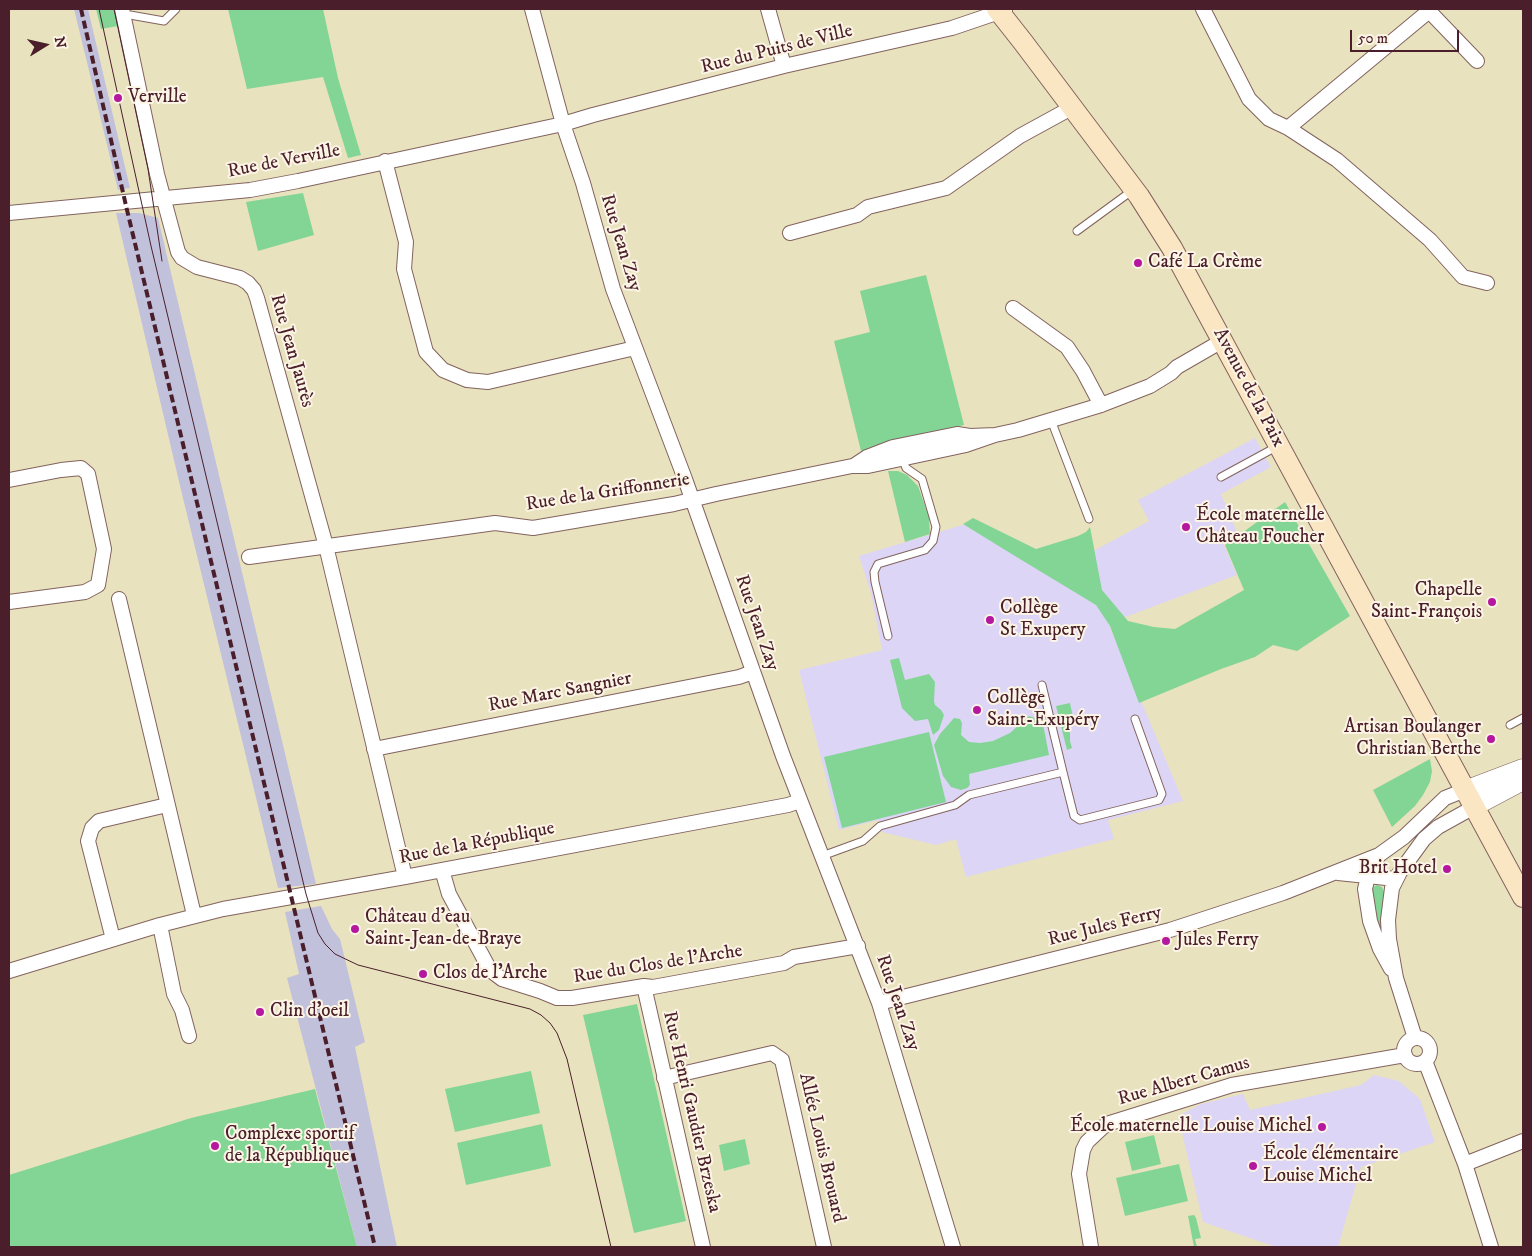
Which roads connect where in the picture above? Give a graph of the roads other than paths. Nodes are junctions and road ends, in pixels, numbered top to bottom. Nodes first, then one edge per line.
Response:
1 (176, 9) edge
2 (532, 9) edge
3 (768, 9) edge
4 (1204, 9) edge
5 (1001, 10) edge
6 (122, 12) edge
7 (1477, 61) dead end
8 (784, 66) junction
9 (1072, 107) junction
10 (563, 124) junction
11 (1288, 128) junction
12 (386, 161) junction
13 (1134, 190) junction
14 (164, 199) junction
15 (9, 214) edge
16 (1077, 231) dead end
17 (790, 233) dead end
18 (1487, 283) dead end
19 (1013, 308) dead end
20 (1222, 341) junction
21 (635, 348) junction
22 (1101, 405) junction
23 (1051, 420) junction
24 (996, 435) junction
25 (1278, 446) junction
26 (902, 458) junction
27 (852, 466) junction
28 (1220, 477) dead end
29 (9, 480) edge
30 (692, 499) junction
31 (1089, 519) dead end
32 (326, 546) junction
33 (249, 557) dead end
34 (119, 599) dead end
35 (9, 602) edge
36 (888, 636) dead end
37 (753, 672) junction
38 (1042, 685) dead end
39 (1523, 718) edge
40 (1135, 719) dead end
41 (1510, 725) dead end
42 (374, 749) junction
43 (1523, 768) edge
44 (1063, 772) junction
45 (1523, 781) edge
46 (1469, 799) junction
47 (800, 801) junction
48 (167, 805) junction
49 (1379, 855) junction
50 (822, 856) junction
51 (442, 870) junction
52 (1335, 872) junction
53 (1368, 876) junction
54 (405, 877) junction
55 (1396, 880) junction
56 (1523, 897) edge
57 (194, 915) junction
58 (160, 925) junction
59 (113, 939) junction
60 (858, 946) junction
61 (9, 971) edge
62 (1396, 978) junction
63 (644, 986) junction
64 (879, 1002) junction
65 (189, 1036) dead end
66 (1415, 1038) junction
67 (1405, 1055) junction
68 (1425, 1061) junction
69 (664, 1078) junction
70 (1523, 1141) edge
71 (1464, 1164) junction
72 (703, 1247) edge
73 (824, 1247) edge
74 (953, 1247) edge
75 (1091, 1247) edge
76 (1491, 1247) edge

1 - 6 lane
2 - 10 street, Rue Jean Zay
3 - 8 street
4 - 11 street
5 - 8 street, Rue du Puits de Ville
5 - 9 main road, Avenue de la Paix
6 - 14 street, Rue Jean Jaurès
7 - 11 street
8 - 10 street, Rue du Puits de Ville
9 - 13 main road, Avenue de la Paix
9 - 17 street
10 - 12 street, Rue de Verville
10 - 21 street, Rue Jean Zay
11 - 18 street
12 - 14 street, Rue de Verville
12 - 21 street
13 - 16 lane
13 - 20 main road, Avenue de la Paix
14 - 15 street, Rue de Verville
14 - 32 street, Rue Jean Jaurès
19 - 22 street
20 - 22 street, Rue de la Griffonnerie
20 - 25 main road, Avenue de la Paix
21 - 30 street, Rue Jean Zay
22 - 23 street, Rue de la Griffonnerie
23 - 24 street, Rue de la Griffonnerie
23 - 31 lane
24 - 26 street, Rue de la Griffonnerie
24 - 27 street, Rue de la Griffonnerie
25 - 28 lane
25 - 46 main road, Avenue de la Paix
26 - 27 street, Rue de la Griffonnerie
26 - 36 lane
27 - 30 street, Rue de la Griffonnerie
29 - 35 street
30 - 32 street, Rue de la Griffonnerie
30 - 37 street, Rue Jean Zay
32 - 33 street, Rue de la Griffonnerie
32 - 42 street, Rue Jean Jaurès
34 - 48 street
37 - 42 street, Rue Marc Sangnier
37 - 47 street, Rue Jean Zay
38 - 44 lane
39 - 41 lane
40 - 44 lane
42 - 54 street, Rue Jean Jaurès
43 - 46 street
44 - 50 lane
45 - 46 street
46 - 49 street
46 - 55 street
46 - 56 main road, Avenue de la Paix
47 - 50 street, Rue Jean Zay
47 - 51 street, Rue de la République
48 - 57 street
48 - 59 street
49 - 52 street, Rue Jules Ferry
49 - 53 street
50 - 60 street, Rue Jean Zay
51 - 54 street, Rue de la République
51 - 63 street, Rue du Clos de l'Arche
52 - 53 street, Rue Jules Ferry
52 - 64 street, Rue Jules Ferry
53 - 55 street, Rue Jules Ferry
53 - 62 street
54 - 57 street, Rue de la République
55 - 62 street
57 - 58 street, Rue de la République
58 - 59 street, Rue de la République
58 - 65 street
59 - 61 street, Rue de la République
60 - 63 street, Rue du Clos de l'Arche
60 - 64 street, Rue Jean Zay
62 - 66 street
63 - 69 street, Rue Henri Gaudier Brzeska
64 - 74 street, Rue Jean Zay
66 - 67 street
66 - 68 street
67 - 68 street
67 - 75 street, Rue Albert Camus
68 - 71 street
69 - 72 street, Rue Henri Gaudier Brzeska
69 - 73 street, Allée Louis Brouard
70 - 71 street
71 - 76 street

